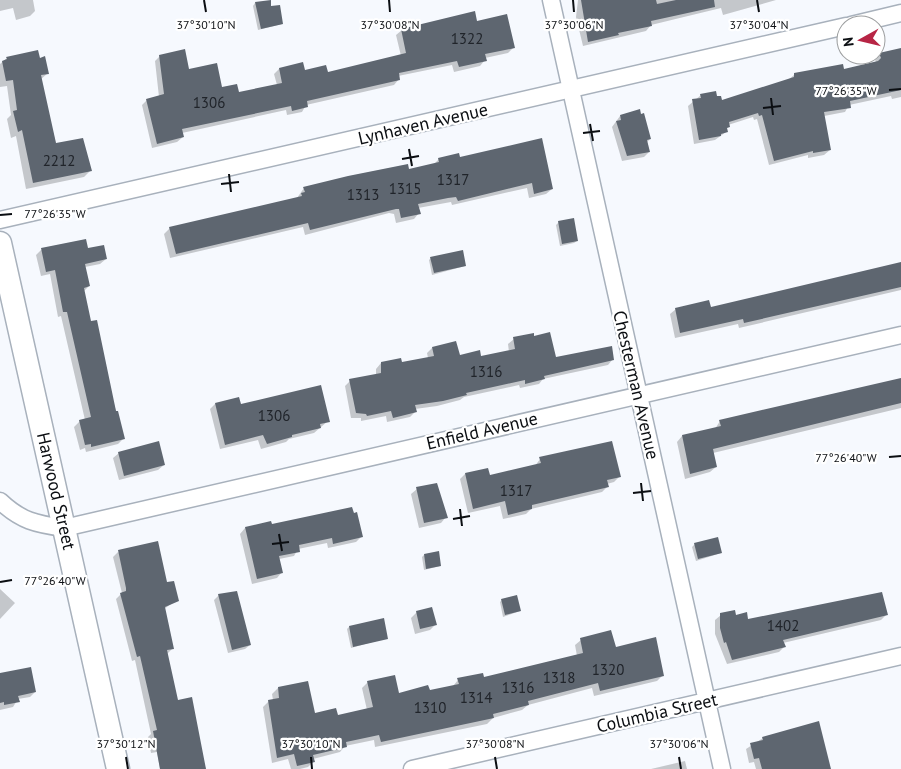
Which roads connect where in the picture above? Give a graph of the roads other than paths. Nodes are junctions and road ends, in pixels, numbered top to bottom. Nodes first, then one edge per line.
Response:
1 (551, 0) edge
2 (901, 13) edge
3 (886, 17) edge
4 (836, 28) edge
5 (571, 90) junction
6 (0, 220) edge
7 (0, 242) edge
8 (901, 335) edge
9 (638, 395) junction
10 (0, 501) edge
11 (64, 528) junction
12 (901, 656) edge
13 (707, 702) junction
14 (118, 769) edge
15 (412, 769) edge
16 (722, 769) edge

1 - 5 street, Chesterman Avenue
2 - 3 street
4 - 5 street, Lynhaven Avenue
5 - 6 street, Lynhaven Avenue
5 - 9 street, Chesterman Avenue
7 - 11 street, Harwood Street
8 - 9 street, Enfield Avenue
9 - 11 street, Enfield Avenue
9 - 13 street, Chesterman Avenue
10 - 11 street
11 - 14 street, Harwood Street
12 - 13 street, Columbia Street
13 - 15 street, Columbia Street
13 - 16 street, Chesterman Avenue

